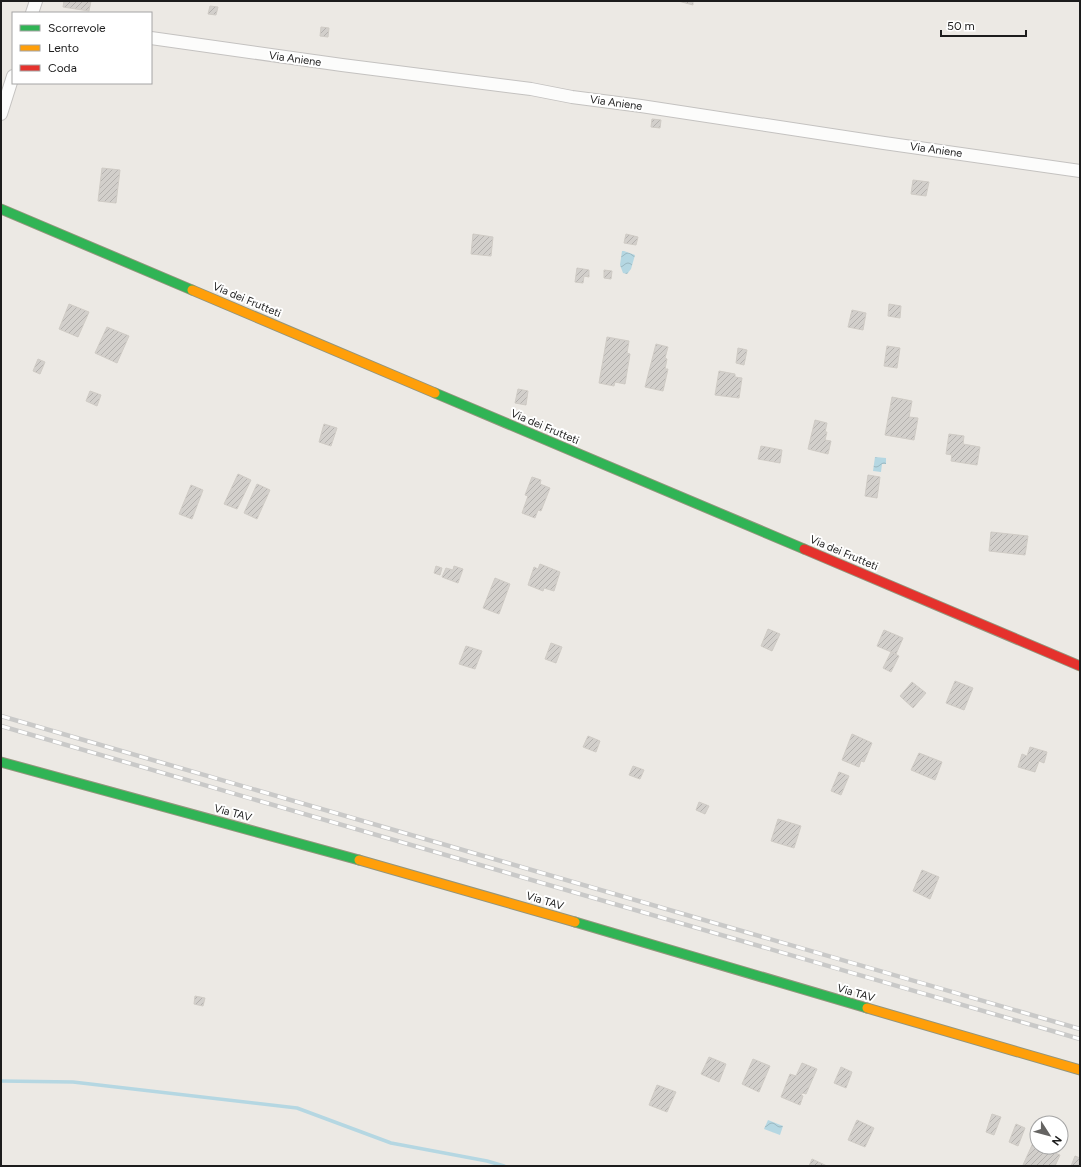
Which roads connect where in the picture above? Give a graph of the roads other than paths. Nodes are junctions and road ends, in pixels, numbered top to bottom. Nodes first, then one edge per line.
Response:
1 (36, 1) edge
2 (32, 12) edge
3 (152, 38) edge
4 (12, 79) edge
5 (1, 114) edge
6 (1080, 171) edge
7 (1, 209) edge
8 (1080, 666) edge
9 (1, 762) edge
10 (1080, 1070) edge

1 - 2 street
3 - 6 street, Via Aniene
4 - 5 street
7 - 8 street, Via dei Frutteti
9 - 10 street, Via TAV

